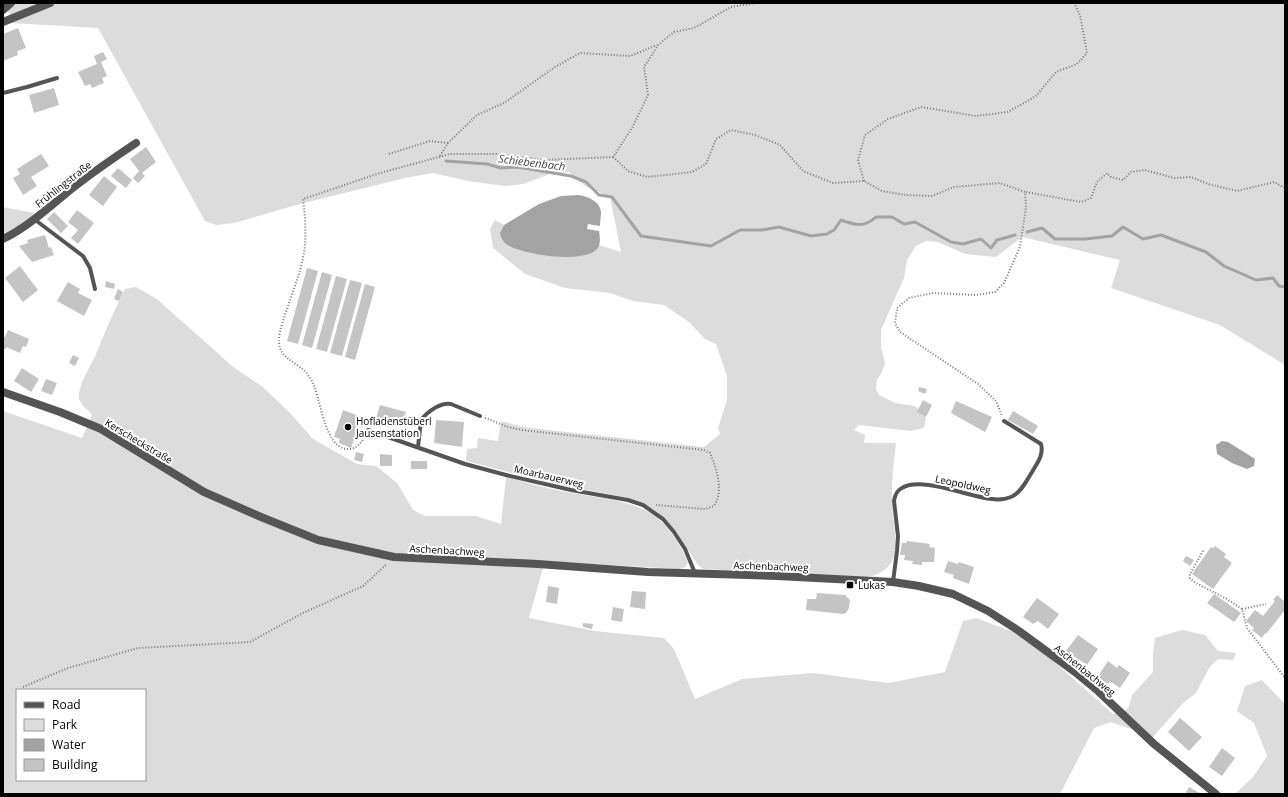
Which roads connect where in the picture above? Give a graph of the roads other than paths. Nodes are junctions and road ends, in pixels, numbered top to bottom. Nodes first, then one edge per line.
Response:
1 (11, 3) edge
2 (50, 3) edge
3 (3, 10) edge
4 (3, 22) edge
5 (57, 78) dead end
6 (3, 93) edge
7 (136, 144) dead end
8 (34, 219) junction
9 (3, 239) edge
10 (95, 289) dead end
11 (3, 392) edge
12 (480, 416) road end
13 (1004, 421) road end
14 (368, 430) road end
15 (418, 447) junction
16 (261, 517) joint
17 (695, 574) junction
18 (893, 582) junction
19 (1216, 794) edge

1 - 3 street
2 - 4 street
5 - 6 lane
7 - 8 street, Frühlingstraße
8 - 9 street, Frühlingstraße
8 - 10 lane
11 - 16 street, Kerscheckstraße
12 - 15 lane
13 - 18 lane, Leopoldweg
14 - 15 lane, Moarbauerweg
15 - 17 lane, Moarbauerweg
16 - 17 street, Aschenbachweg
17 - 18 street, Aschenbachweg
18 - 19 street, Aschenbachweg

